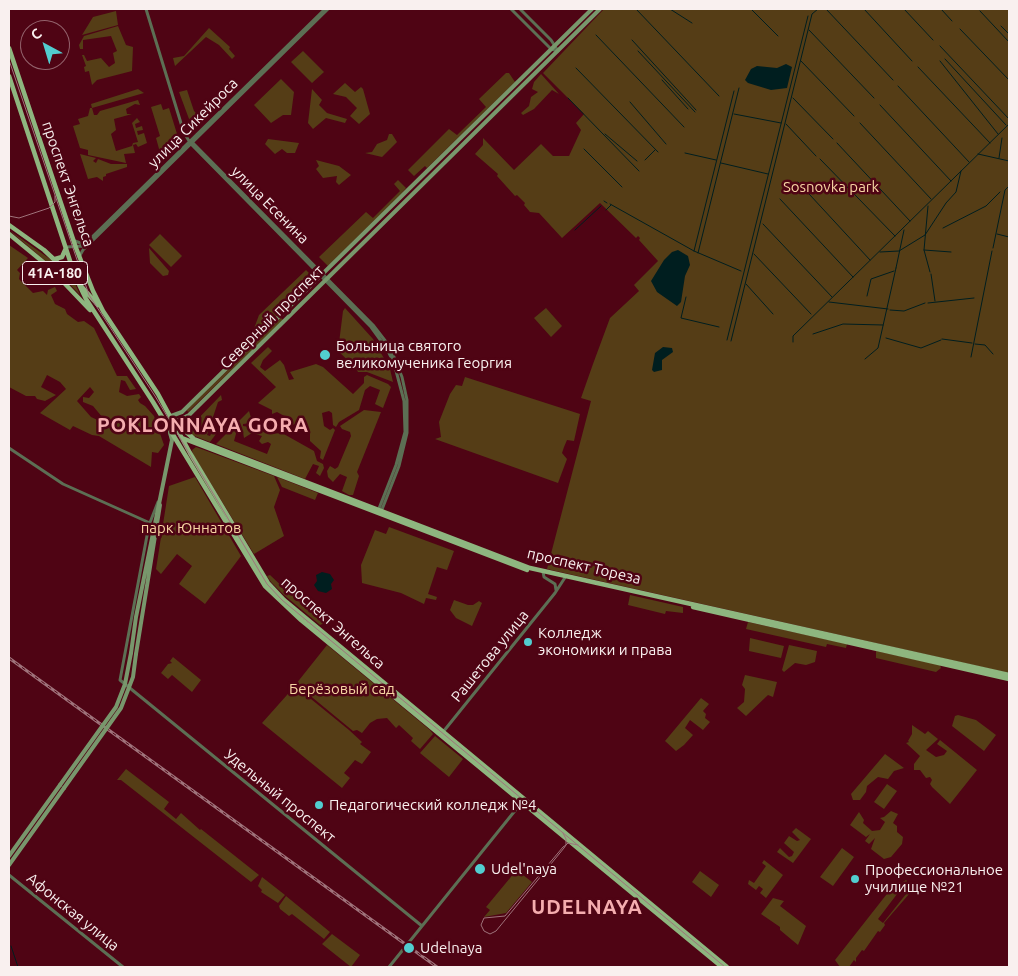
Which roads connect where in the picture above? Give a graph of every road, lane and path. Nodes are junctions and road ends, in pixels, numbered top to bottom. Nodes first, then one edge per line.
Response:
1 (146, 9) edge
2 (326, 9) edge
3 (512, 9) edge
4 (520, 9) edge
5 (592, 9) edge
6 (600, 9) edge
7 (555, 45) junction
8 (9, 48) edge
9 (551, 49) junction
10 (558, 51) junction
11 (9, 76) edge
12 (191, 142) junction
13 (47, 191) junction
14 (58, 194) junction
15 (385, 212) junction
16 (389, 217) junction
17 (9, 225) edge
18 (9, 234) edge
19 (73, 240) junction
20 (87, 245) junction
21 (66, 247) junction
22 (76, 248) junction
23 (79, 258) junction
24 (54, 259) junction
25 (322, 275) junction
26 (326, 279) junction
27 (78, 283) junction
28 (288, 308) junction
29 (103, 311) junction
30 (291, 313) junction
31 (281, 315) junction
32 (96, 317) junction
33 (285, 319) junction
34 (189, 414) junction
35 (170, 416) junction
36 (164, 422) junction
37 (174, 422) junction
38 (170, 431) junction
39 (186, 433) junction
40 (182, 438) junction
41 (195, 443) junction
42 (180, 446) junction
43 (9, 448) edge
44 (190, 453) junction
45 (160, 497) junction
46 (379, 512) junction
47 (150, 522) junction
48 (243, 548) junction
49 (543, 573) junction
50 (566, 578) junction
51 (555, 593) junction
52 (1009, 677) edge
53 (442, 734) junction
54 (62, 787) junction
55 (523, 801) junction
56 (9, 856) edge
57 (9, 865) edge
58 (9, 875) edge
59 (422, 926) junction
60 (123, 967) edge
61 (390, 967) edge
62 (722, 967) edge
63 (726, 967) edge

1 - 12 street, улица Есенина
2 - 12 street, улица Сикейроса
3 - 9 street
4 - 7 street
5 - 7 main road, Северный проспект
6 - 10 main road, Северный проспект
7 - 9 main road, Северный проспект
7 - 10 street
8 - 14 main road, проспект Энгельса
9 - 10 street
9 - 15 main road, Северный проспект
10 - 16 main road, Северный проспект
11 - 13 main road, проспект Энгельса
12 - 19 street, улица Сикейроса
12 - 20 street, улица Сикейроса
12 - 25 street, улица Есенина
13 - 14 main road
13 - 21 main road, проспект Энгельса
14 - 19 main road, проспект Энгельса
15 - 16 main road
15 - 25 main road, Северный проспект
16 - 26 main road, Северный проспект
17 - 24 main road, 41А-180
18 - 32 main road, 41А-180
19 - 22 main road, проспект Энгельса
20 - 22 street, улица Сикейроса
20 - 23 street, улица Сикейроса
21 - 22 street, улица Сикейроса
21 - 24 main road
21 - 27 main road, проспект Энгельса
22 - 23 main road, проспект Энгельса
23 - 29 main road, проспект Энгельса
24 - 27 main road, 41А-180
25 - 26 street, улица Есенина
25 - 28 main road, Северный проспект
26 - 30 main road, Северный проспект
26 - 46 street, улица Есенина
27 - 29 main road, 41А-180
27 - 32 main road, проспект Энгельса
28 - 30 main road
28 - 31 main road, Северный проспект
29 - 35 main road, проспект Энгельса
30 - 33 main road, Северный проспект
31 - 33 main road
31 - 35 main road, Северный проспект
32 - 36 main road, проспект Энгельса
33 - 34 main road, Северный проспект
34 - 37 main road, Северный проспект
34 - 39 main road
35 - 37 main road, проспект Энгельса
36 - 37 main road, Северный проспект
36 - 38 main road, проспект Энгельса
37 - 39 main road, проспект Тореза
37 - 40 main road, проспект Энгельса
38 - 40 main road, проспект Тореза
38 - 42 main road, проспект Энгельса
38 - 45 main road
39 - 46 main road, проспект Тореза
40 - 41 main road, проспект Тореза
40 - 44 main road, проспект Энгельса
41 - 44 main road
41 - 46 main road, проспект Тореза
42 - 48 main road, проспект Энгельса
42 - 54 main road, bridge
43 - 47 street
44 - 48 main road, проспект Энгельса
45 - 47 street
45 - 54 main road, bridge
46 - 49 main road, проспект Тореза
47 - 59 street, Удельный проспект
48 - 53 main road, проспект Энгельса
49 - 50 main road, проспект Тореза
49 - 51 street
50 - 51 street, Рашетова улица
50 - 52 main road, проспект Тореза
51 - 53 street, Рашетова улица
53 - 55 main road, проспект Энгельса
54 - 56 main road
54 - 57 main road
55 - 59 street
55 - 62 main road, проспект Энгельса
55 - 63 main road, проспект Энгельса
58 - 60 street, Афонская улица
59 - 61 street

